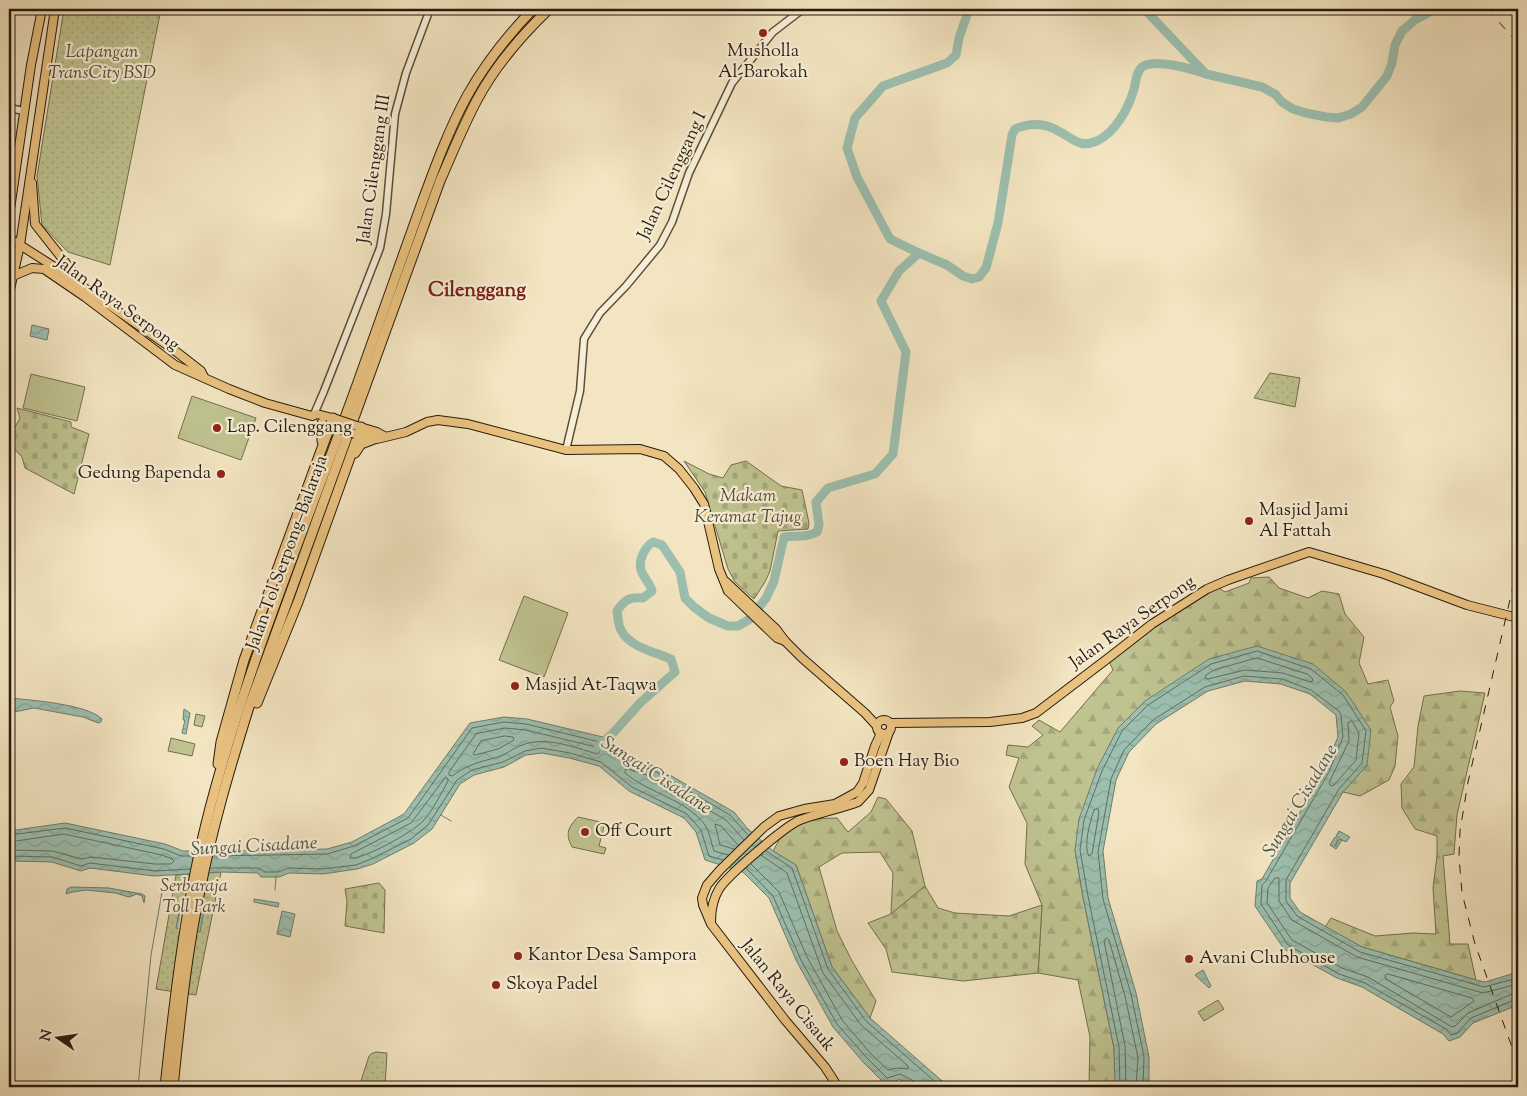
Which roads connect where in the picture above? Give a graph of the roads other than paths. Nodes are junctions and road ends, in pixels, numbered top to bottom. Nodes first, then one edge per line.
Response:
1 (42, 9) edge
2 (55, 9) edge
3 (430, 9) edge
4 (533, 9) edge
5 (549, 9) edge
6 (803, 9) edge
7 (9, 108) edge
8 (24, 112) junction
9 (32, 161) junction
10 (10, 203) edge
11 (9, 216) edge
12 (9, 238) edge
13 (9, 244) edge
14 (19, 248) junction
15 (13, 276) junction
16 (86, 288) junction
17 (9, 294) edge
18 (182, 357) junction
19 (175, 364) junction
20 (204, 377) junction
21 (312, 416) junction
22 (331, 423) junction
23 (358, 431) junction
24 (384, 436) junction
25 (374, 439) junction
26 (566, 450) junction
27 (341, 483) junction
28 (1518, 618) edge
29 (248, 706) junction
30 (879, 723) junction
31 (888, 729) junction
32 (219, 790) junction
33 (711, 924) junction
34 (176, 1018) junction
35 (165, 1087) edge
36 (173, 1087) edge
37 (838, 1087) edge

1 - 8 main road
2 - 9 main road
3 - 21 street, Jalan Cilenggang III
4 - 29 highway, Jalan Tol Serpong–Balaraja
5 - 29 highway, Jalan Tol Serpong–Balaraja
6 - 26 street, Jalan Cilenggang I
7 - 8 street
8 - 10 main road
9 - 14 main road
9 - 16 main road
10 - 11 main road
12 - 14 main road
13 - 14 main road, Jalan Raya Serpong
14 - 15 main road
14 - 16 main road, Jalan Raya Serpong
15 - 17 main road
15 - 19 main road, Jalan Raya Serpong
16 - 18 main road, Jalan Raya Serpong
18 - 19 main road
18 - 20 main road, Jalan Raya Serpong
19 - 20 main road, Jalan Raya Serpong
20 - 21 main road, Jalan Raya Serpong
21 - 22 main road, Jalan Raya Serpong
21 - 22 main road, Jalan Raya Serpong
22 - 23 main road, Jalan Raya Serpong, bridge
22 - 32 highway
23 - 24 main road, Jalan Raya Serpong
23 - 25 main road, Jalan Raya Serpong
23 - 27 highway
24 - 25 main road
24 - 26 main road
25 - 27 highway
26 - 30 main road
27 - 29 highway
28 - 31 main road, Jalan Raya Serpong
29 - 32 highway, Jalan Tol Serpong–Balaraja
30 - 31 main road
30 - 31 main road, Jalan Raya Serpong
31 - 33 main road
31 - 33 main road, Jalan Raya Cisauk
32 - 34 highway, Jalan Tol Serpong–Balaraja
33 - 37 main road, Jalan Raya Cisauk
34 - 35 highway, Jalan Tol Serpong–Balaraja
34 - 36 highway, Jalan Tol Serpong–Balaraja

